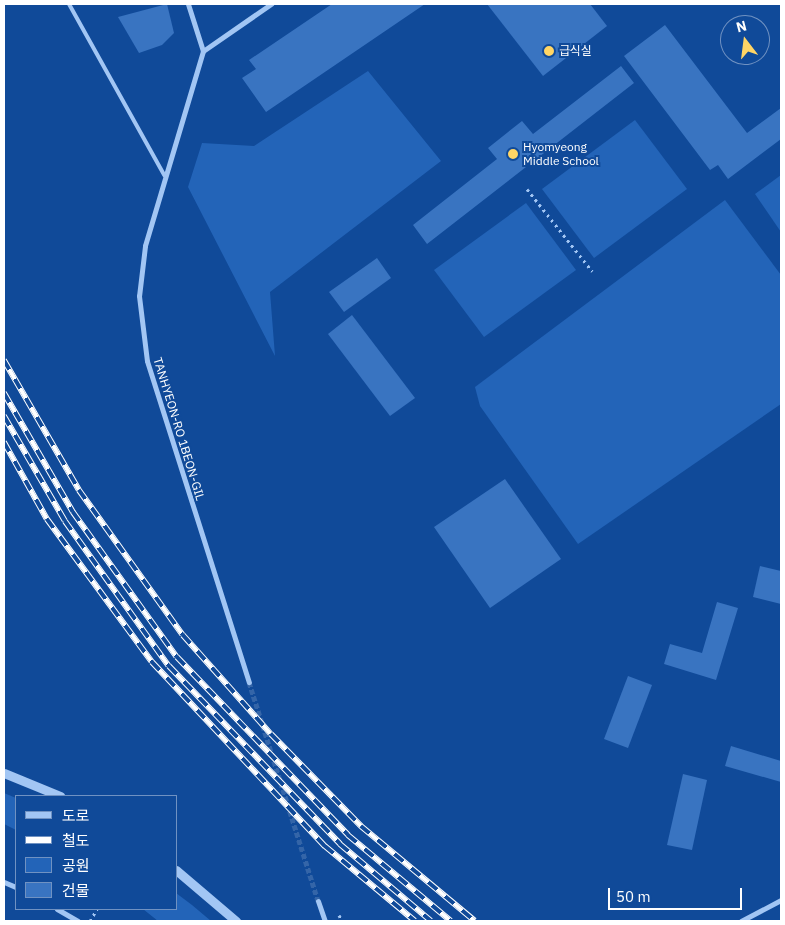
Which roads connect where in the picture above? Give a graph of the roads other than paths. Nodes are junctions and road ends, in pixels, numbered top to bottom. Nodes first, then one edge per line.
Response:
1 (70, 4) edge
2 (188, 4) edge
3 (270, 4) edge
4 (203, 51) junction
5 (164, 175) junction
6 (249, 682) tunnel mouth
7 (4, 773) edge
8 (58, 795) edge
9 (178, 872) edge
10 (781, 900) edge
11 (318, 901) tunnel mouth
12 (59, 910) edge
13 (78, 921) edge
14 (236, 921) edge
15 (324, 921) edge
16 (741, 921) edge

1 - 5 lane
2 - 4 street
3 - 4 street
4 - 5 street, TANHYEON-RO 1BEON-GIL
5 - 6 street, TANHYEON-RO 1BEON-GIL
7 - 8 street
9 - 14 street
10 - 16 street
11 - 15 street
12 - 13 street

